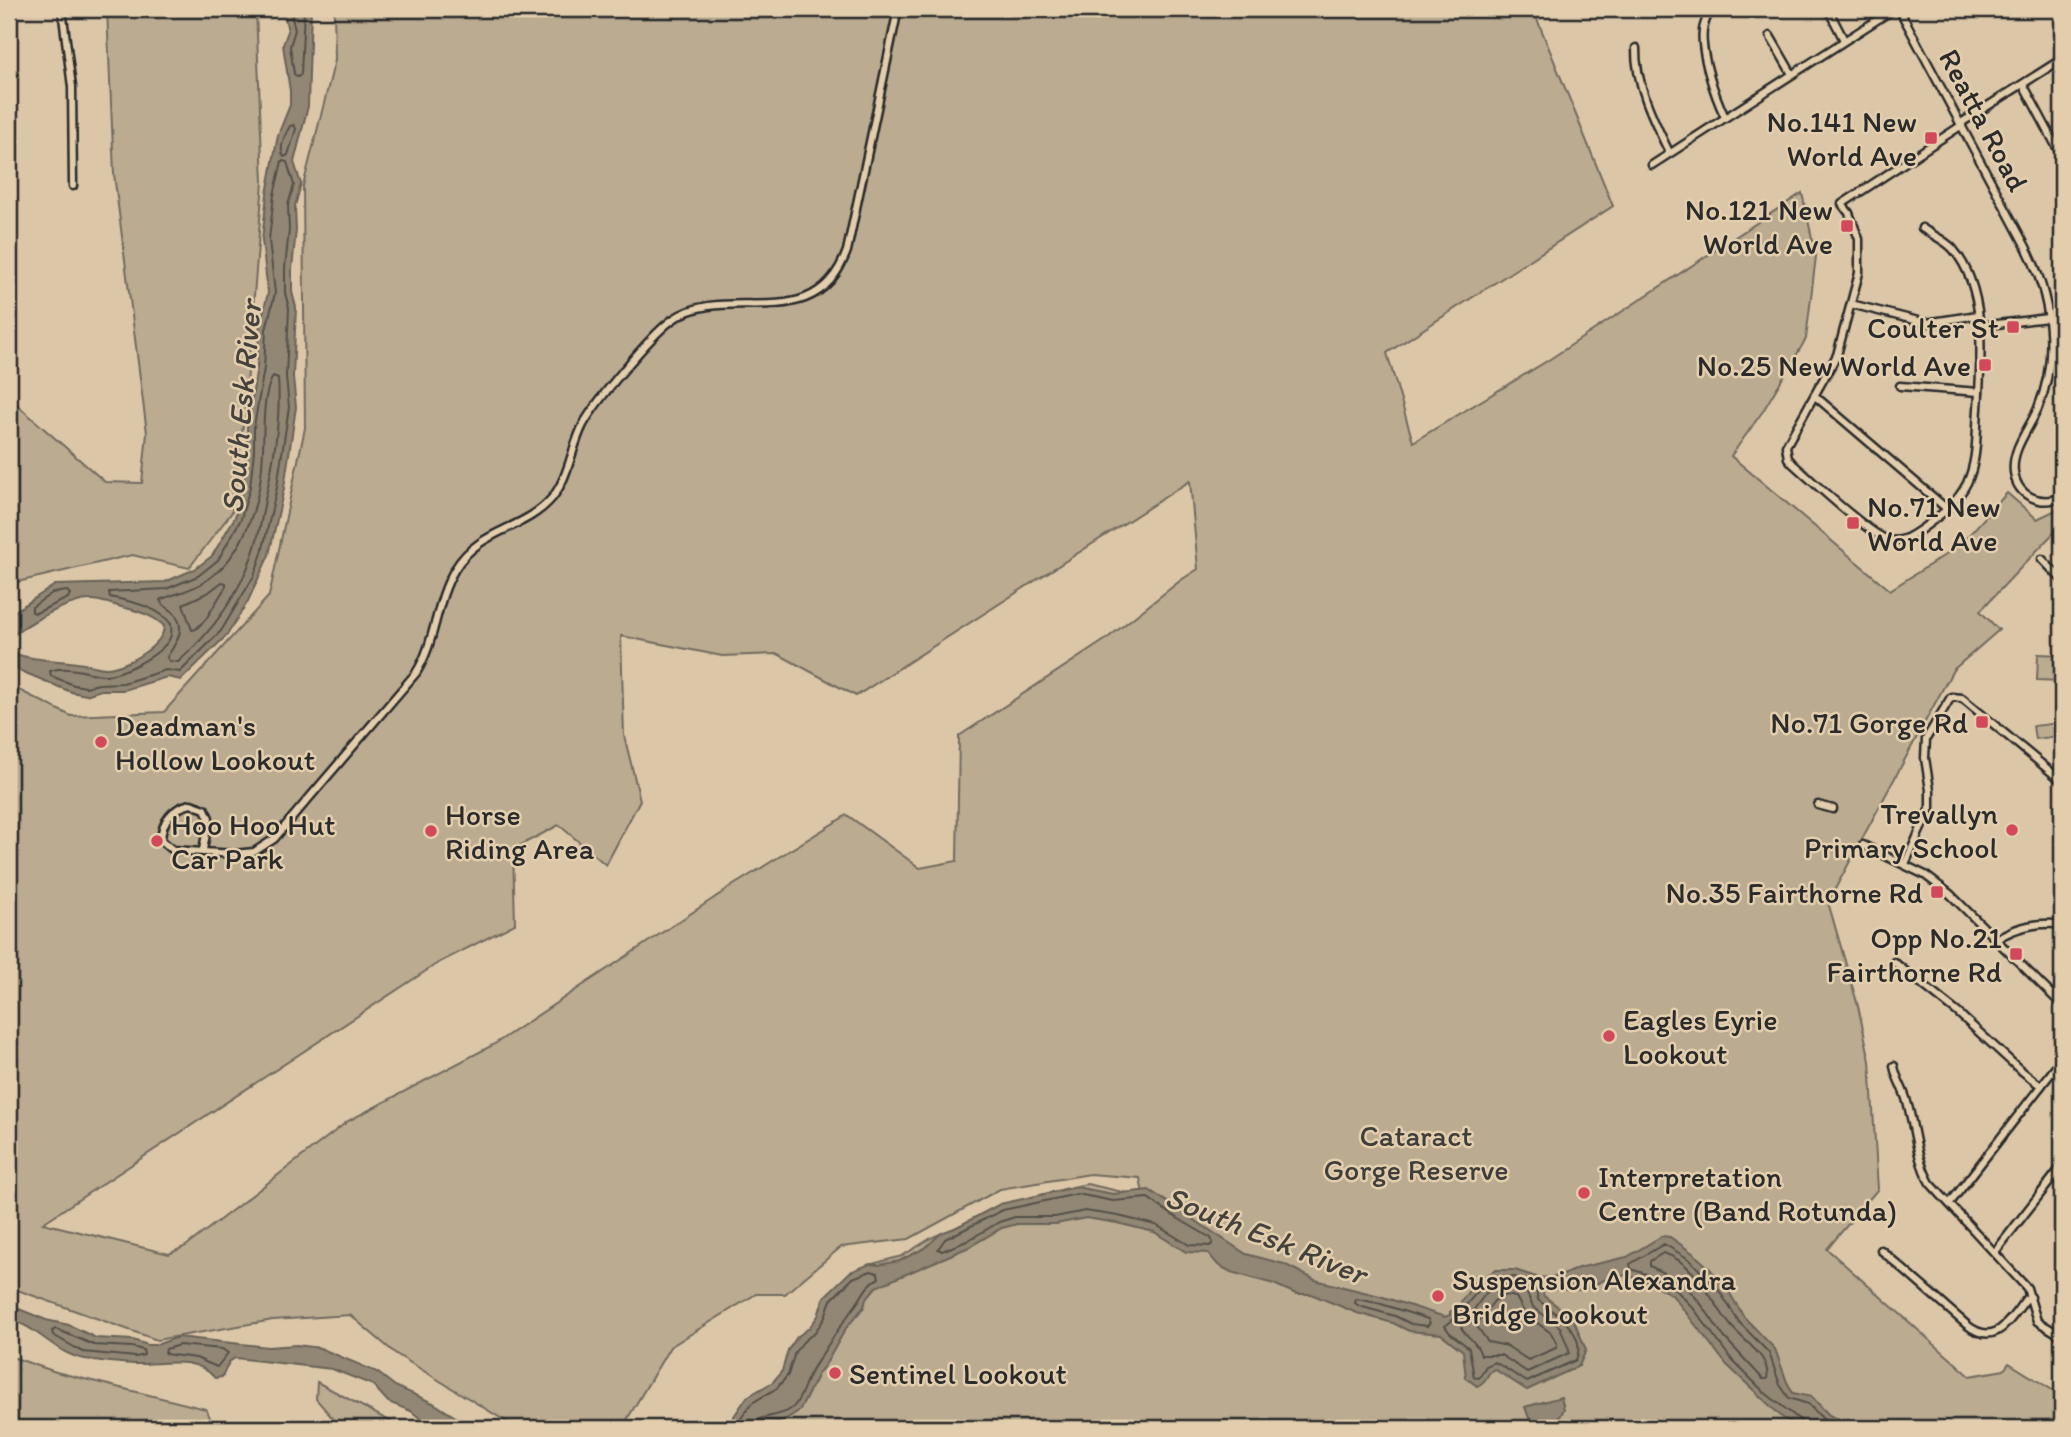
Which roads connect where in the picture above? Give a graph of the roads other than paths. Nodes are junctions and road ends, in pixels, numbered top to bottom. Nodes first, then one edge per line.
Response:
1 (62, 9) edge
2 (898, 9) edge
3 (1710, 9) edge
4 (1897, 9) edge
5 (1829, 11) dead end
6 (1770, 36) dead end
7 (1844, 40) junction
8 (1636, 48) dead end
9 (2062, 59) edge
10 (1792, 74) junction
11 (2023, 84) junction
12 (1725, 117) junction
13 (1961, 124) junction
14 (1669, 152) junction
15 (2062, 157) edge
16 (1652, 165) dead end
17 (73, 186) dead end
18 (1922, 228) dead end
19 (1851, 304) junction
20 (1978, 316) junction
21 (2049, 318) junction
22 (1979, 326) junction
23 (1900, 386) dead end
24 (1979, 391) junction
25 (1815, 396) junction
26 (2062, 496) edge
27 (1947, 509) junction
28 (2042, 559) dead end
29 (2062, 580) edge
30 (2062, 781) edge
31 (1818, 805) dead end
32 (1833, 809) dead end
33 (1863, 845) dead end
34 (203, 850) junction
35 (1905, 864) junction
36 (2062, 925) edge
37 (1997, 939) junction
38 (1894, 962) dead end
39 (2062, 1005) edge
40 (2062, 1059) edge
41 (1894, 1066) dead end
42 (2041, 1086) junction
43 (2062, 1166) edge
44 (1950, 1203) junction
45 (1881, 1250) dead end
46 (1995, 1252) junction
47 (2031, 1297) junction
48 (2062, 1316) edge
49 (2061, 1336) edge

1 - 17 street
2 - 34 street
3 - 12 street
4 - 7 street
4 - 13 street, Reatta Road
5 - 7 street
6 - 10 street
7 - 10 street
8 - 14 street
9 - 11 street
10 - 12 street
11 - 13 street
11 - 15 street
12 - 14 street
13 - 19 street
13 - 21 street, Reatta Road
14 - 16 street
18 - 20 street
19 - 20 street
19 - 25 street
20 - 22 street
21 - 22 street
21 - 26 street, Reatta Road
22 - 24 street
23 - 24 street
24 - 27 street
25 - 27 street
25 - 27 street
28 - 29 street
30 - 35 street
31 - 32 street
33 - 35 street
34 - 34 street
35 - 37 street
36 - 37 street
37 - 39 street
38 - 42 street
40 - 42 street
41 - 44 street
42 - 44 street
43 - 46 street
44 - 46 street
45 - 47 street
46 - 47 street
47 - 49 street
48 - 49 street

